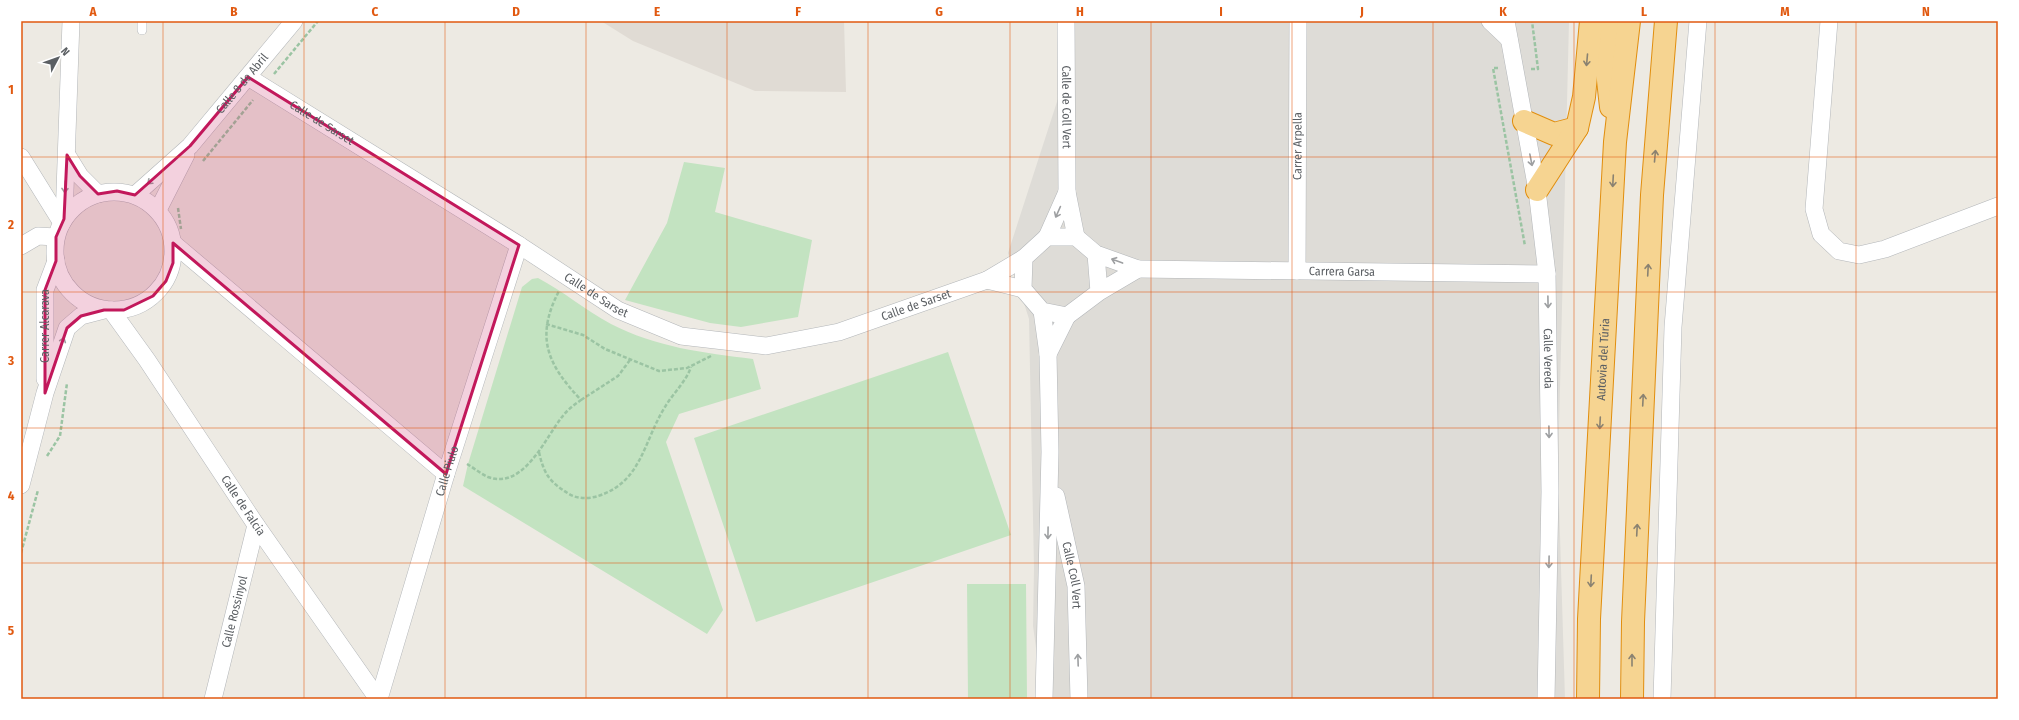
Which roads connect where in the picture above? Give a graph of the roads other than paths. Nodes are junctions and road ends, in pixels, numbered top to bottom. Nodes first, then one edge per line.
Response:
1 (71, 21) edge
2 (294, 21) edge
3 (1066, 21) edge
4 (1298, 21) edge
5 (1490, 21) edge
6 (1506, 21) edge
7 (1591, 21) edge
8 (1611, 21) edge
9 (1629, 21) edge
10 (1666, 21) edge
11 (1698, 21) edge
12 (1829, 21) edge
13 (1508, 39) junction
14 (248, 77) junction
15 (1524, 121) junction
16 (1577, 128) junction
17 (1615, 142) junction
18 (190, 146) junction
19 (67, 155) junction
20 (21, 157) edge
21 (1537, 190) junction
22 (1067, 192) junction
23 (98, 194) junction
24 (135, 195) junction
25 (1998, 206) edge
26 (158, 210) junction
27 (61, 226) junction
28 (1047, 237) junction
29 (1076, 237) junction
30 (519, 245) junction
31 (21, 246) edge
32 (179, 248) junction
33 (1096, 254) junction
34 (1024, 258) junction
35 (56, 261) junction
36 (1138, 269) junction
37 (1297, 271) junction
38 (1547, 274) junction
39 (988, 280) junction
40 (1023, 289) junction
41 (1099, 292) junction
42 (108, 310) junction
43 (1042, 311) junction
44 (1067, 316) junction
45 (1048, 354) junction
46 (45, 394) junction
47 (1050, 452) junction
48 (446, 474) junction
49 (21, 485) edge
50 (256, 525) junction
51 (213, 699) edge
52 (378, 699) edge
53 (1044, 699) edge
54 (1079, 699) edge
55 (1546, 699) edge
56 (1588, 699) edge
57 (1632, 699) edge
58 (1662, 699) edge

1 - 19 street
2 - 14 street, Calle 8 de Abril
3 - 22 street, Calle de Coll Vert
4 - 37 street, Carrer Arpella
5 - 13 street
6 - 13 street, Calle Vereda
7 -> 16 highway
8 - 17 highway
9 - 17 highway, Autovia del Túria
57 -> 10 highway
11 - 58 street
12 - 25 street
13 - 15 street, Calle Vereda
14 - 18 street, Calle 8 de Abril
14 - 30 street, Calle de Sarset
15 - 16 highway
15 -> 21 street, Calle Vereda
16 - 21 highway
17 -> 56 highway, Autovia del Túria
18 -> 24 street, Calle 8 de Abril
18 - 26 street, Calle 8 de Abril
19 - 23 street
19 -> 27 street
20 - 27 street
21 - 38 street, Calle Vereda
22 -> 28 street, Calle de Coll Vert
22 - 29 street, Calle de Coll Vert
23 - 24 street
23 - 27 street
24 - 26 street
26 - 32 street
27 - 31 street
27 - 35 street
28 - 29 street
28 - 34 street
29 - 33 street
30 - 39 street, Calle de Sarset
30 - 48 street, Calle Piulo
32 - 42 street
32 - 48 street
36 -> 33 street, Carrera Garsa
33 - 41 street
34 - 39 street, Calle de Sarset
34 - 40 street
35 - 42 street
35 - 46 street, Carrer Alcarava
36 - 37 street, Carrera Garsa
36 - 41 street
37 - 38 street, Carrera Garsa
38 -> 55 street, Calle Vereda
39 - 40 street
40 - 43 street
41 - 44 street
46 -> 42 street, Carrer Alcarava
42 - 50 street, Calle de Falcia
43 - 44 street
43 - 45 street, Calle Coll Vert
44 - 45 street, Calle Coll Vert
45 - 47 street, Calle Coll Vert
46 - 49 street, Carrer Alcarava
47 -> 53 street, Calle Coll Vert
54 -> 47 street, Calle Coll Vert
48 - 52 street, Calle Piulo
50 - 51 street, Calle Rossinyol
50 - 52 street, Calle de Falcia

